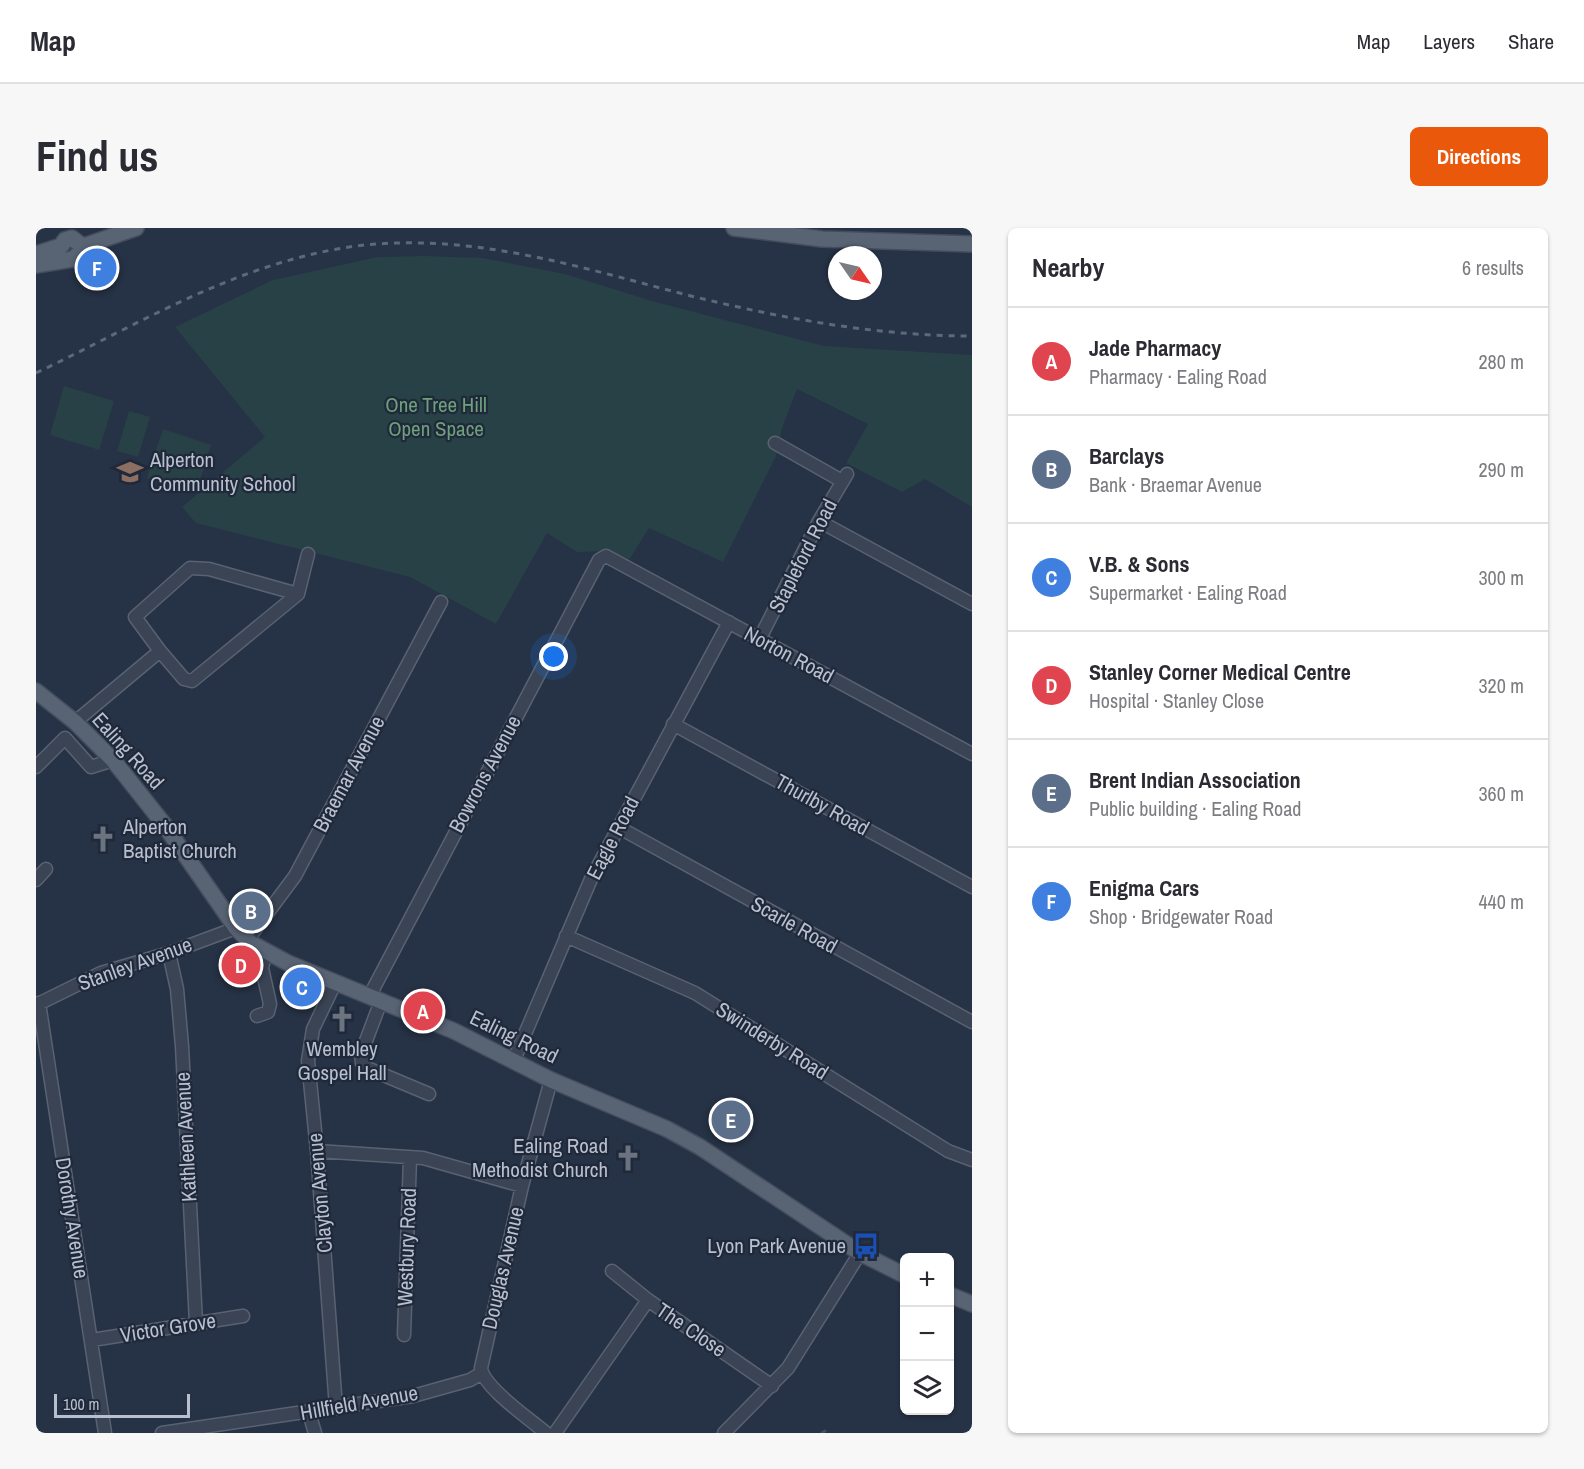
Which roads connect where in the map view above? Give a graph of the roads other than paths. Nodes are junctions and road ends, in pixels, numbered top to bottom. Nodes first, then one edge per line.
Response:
1 (136, 228) edge
2 (734, 228) edge
3 (68, 244) edge
4 (972, 244) edge
5 (36, 254) edge
6 (36, 265) edge
7 (775, 443) dead end
8 (819, 520) junction
9 (308, 554) dead end
10 (606, 556) joint
11 (298, 594) junction
12 (441, 602) dead end
13 (972, 604) edge
14 (729, 622) junction
15 (760, 638) junction
16 (160, 651) junction
17 (40, 694) edge
18 (75, 722) junction
19 (673, 724) junction
20 (972, 754) edge
21 (113, 760) junction
22 (36, 767) edge
23 (618, 826) junction
24 (46, 869) dead end
25 (36, 880) edge
26 (972, 887) edge
27 (236, 928) junction
28 (566, 936) junction
29 (248, 939) junction
30 (266, 952) junction
31 (169, 953) junction
32 (335, 983) junction
33 (375, 999) junction
34 (37, 1004) edge
35 (257, 1016) dead end
36 (972, 1022) edge
37 (513, 1062) junction
38 (551, 1080) junction
39 (429, 1095) dead end
40 (317, 1151) junction
41 (410, 1158) junction
42 (972, 1160) edge
43 (522, 1186) junction
44 (860, 1253) junction
45 (612, 1271) dead end
46 (900, 1273) edge
47 (954, 1297) edge
48 (648, 1300) junction
49 (972, 1304) edge
50 (243, 1316) dead end
51 (196, 1323) junction
52 (404, 1335) dead end
53 (92, 1340) junction
54 (482, 1373) junction
55 (772, 1386) junction
56 (336, 1408) junction
57 (309, 1413) junction
58 (208, 1430) edge
59 (105, 1433) edge
60 (162, 1433) edge
61 (315, 1433) edge
62 (546, 1433) edge
63 (555, 1433) edge
64 (724, 1433) edge

1 - 3 main road
2 - 4 main road
3 - 5 main road
3 - 6 main road
7 - 8 street, Stapleford Road
8 - 13 street
8 - 15 street, Stapleford Road
9 - 11 street
10 - 14 street, Norton Road
10 - 33 street, Bowrons Avenue
11 - 16 street
11 - 16 street
12 - 29 street, Braemar Avenue
14 - 15 street, Norton Road
14 - 19 street, Eagle Road
15 - 20 street, Norton Road
16 - 18 street
17 - 18 main road, Ealing Road
18 - 21 main road, Ealing Road
19 - 23 street, Eagle Road
19 - 26 street, Thurlby Road
21 - 22 street
21 - 27 main road, Ealing Road
23 - 28 street, Eagle Road
23 - 36 street, Scarle Road
24 - 25 street
27 - 29 main road, Ealing Road
27 - 31 street, Stanley Avenue
28 - 37 street, Eagle Road
28 - 42 street, Swinderby Road
29 - 30 main road, Ealing Road
30 - 32 main road, Ealing Road
30 - 35 street
31 - 34 street, Stanley Avenue
31 - 51 street, Kathleen Avenue
32 - 33 main road, Ealing Road
32 - 40 street, Clayton Avenue
33 - 37 main road, Ealing Road
33 - 39 street, Bowrons Avenue
34 - 53 street, Dorothy Avenue
37 - 38 main road, Ealing Road
38 - 43 street, Douglas Avenue
38 - 44 main road, Ealing Road
40 - 41 street
40 - 56 street, Clayton Avenue
41 - 43 street
41 - 52 street, Westbury Road
43 - 54 street, Douglas Avenue
44 - 46 main road, Ealing Road
44 - 55 street
45 - 48 street, The Close
47 - 49 main road
48 - 55 street, The Close
48 - 63 street
50 - 51 street, Victor Grove
51 - 53 street, Victor Grove
53 - 59 street, Dorothy Avenue
54 - 56 street, Hillfield Avenue
54 - 62 street
55 - 64 street
56 - 57 street, Hillfield Avenue
57 - 58 street, Hillfield Avenue
57 - 61 street
58 - 60 street, Hillfield Avenue

